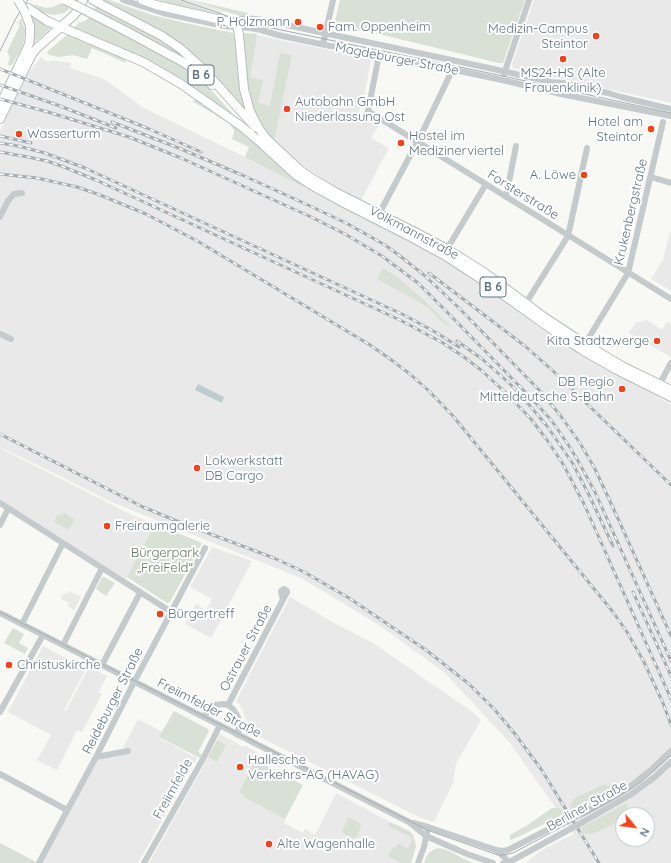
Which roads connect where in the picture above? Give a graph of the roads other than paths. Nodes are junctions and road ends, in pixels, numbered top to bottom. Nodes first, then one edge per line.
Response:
1 (19, 0) edge
2 (65, 0) edge
3 (93, 0) edge
4 (124, 0) edge
5 (142, 0) edge
6 (334, 0) edge
7 (529, 0) edge
8 (84, 1) edge
9 (26, 10) junction
10 (230, 22) junction
11 (60, 27) junction
12 (238, 27) junction
13 (326, 34) junction
14 (323, 44) junction
15 (378, 60) dead end
16 (452, 69) junction
17 (505, 71) junction
18 (502, 80) junction
19 (0, 105) edge
20 (671, 109) edge
21 (671, 116) edge
22 (0, 119) edge
23 (663, 122) dead end
24 (262, 139) junction
25 (417, 142) junction
26 (516, 146) dead end
27 (587, 148) dead end
28 (651, 177) junction
29 (671, 183) edge
30 (486, 184) junction
31 (22, 193) dead end
32 (506, 197) junction
33 (379, 214) junction
34 (0, 217) edge
35 (568, 236) junction
36 (447, 249) junction
37 (628, 273) junction
38 (671, 300) edge
39 (526, 303) junction
40 (0, 334) edge
41 (11, 339) dead end
42 (585, 344) junction
43 (671, 363) edge
44 (659, 385) junction
45 (671, 390) edge
46 (671, 397) edge
47 (0, 503) edge
48 (8, 509) junction
49 (0, 525) edge
50 (63, 544) junction
51 (205, 548) dead end
52 (102, 568) junction
53 (140, 593) junction
54 (283, 600) dead end
55 (172, 612) junction
56 (0, 613) edge
57 (22, 624) junction
58 (42, 635) junction
59 (63, 645) junction
60 (102, 665) junction
61 (134, 682) junction
62 (228, 705) junction
63 (0, 712) edge
64 (204, 717) junction
65 (220, 725) junction
66 (238, 735) junction
67 (128, 751) dead end
68 (671, 751) edge
69 (96, 757) junction
70 (671, 762) edge
71 (0, 774) edge
72 (67, 810) junction
73 (409, 822) junction
74 (428, 827) junction
75 (426, 836) junction
76 (496, 850) junction
77 (508, 850) junction
78 (505, 862) edge
79 (39, 863) edge
80 (144, 863) edge
81 (418, 863) edge
82 (493, 863) edge

1 - 9 main road, bridge
2 - 24 main road, B 6, bridge
3 - 24 main road
4 - 12 street, Magdeburger Straße
5 - 10 main road, Magdeburger Straße
6 - 13 street
7 - 17 street
8 - 11 main road
9 - 11 main road
9 - 19 main road
10 - 12 main road
10 - 13 street, Magdeburger Straße
11 - 22 main road
11 - 24 main road
12 - 14 street, Magdeburger Straße
12 - 24 main road, Volkmannstraße / B 6
13 - 14 street
13 - 17 street, Magdeburger Straße
14 - 16 street, Magdeburger Straße
15 - 25 street, Forsterstraße
16 - 18 street, Magdeburger Straße
16 - 25 street
17 - 18 street
17 - 20 street, Magdeburger Straße
18 - 21 street, Magdeburger Straße
23 - 28 street, Krukenbergstraße
24 - 33 main road, Volkmannstraße / B 6
24 - 46 main road, Volkmannstraße / B 6
25 - 30 street, Forsterstraße
25 - 33 street
26 - 32 street
27 - 35 street
28 - 29 street
28 - 37 street, Krukenbergstraße
30 - 32 street, Forsterstraße
30 - 36 street
31 - 34 street
32 - 35 street, Forsterstraße
33 - 36 main road, Volkmannstraße / B 6
35 - 37 street, Forsterstraße
35 - 39 street
36 - 39 main road, Volkmannstraße / B 6
37 - 38 street, Forsterstraße
37 - 42 street, Krukenbergstraße
39 - 42 main road, Volkmannstraße / B 6
40 - 41 street
42 - 44 main road, Volkmannstraße / B 6
43 - 44 street
44 - 45 main road, Volkmannstraße / B 6
47 - 48 street
48 - 49 street
48 - 50 street
50 - 52 street
50 - 57 street
51 - 55 street, Reideburger Straße
52 - 53 street
52 - 59 street
53 - 55 street
53 - 60 street
54 - 62 street, Ostrauer Straße
55 - 61 street, Reideburger Straße
56 - 57 street, Freiimfelder Straße
57 - 58 street, Freiimfelder Straße
58 - 59 street, Freiimfelder Straße
58 - 63 street
59 - 60 street, Freiimfelder Straße
60 - 61 street, Freiimfelder Straße
61 - 64 street, Freiimfelder Straße
61 - 69 street, Reideburger Straße
62 - 64 street, Ostrauer Straße
62 - 66 street, Ostrauer Straße
64 - 65 street, Freiimfelder Straße
65 - 66 street, Freiimfelder Straße
65 - 80 street, Freiimfelde
66 - 73 street, Freiimfelder Straße
67 - 69 street
68 - 77 street, Berliner Straße, bridge
69 - 72 street, Reideburger Straße
70 - 78 street, Berliner Straße, bridge
71 - 72 street
72 - 79 street, Reideburger Straße
73 - 74 street, Freiimfelder Straße
73 - 75 street, Freiimfelder Straße
74 - 75 street
74 - 76 street, Freiimfelder Straße
75 - 81 street
75 - 82 street, Freiimfelder Straße
76 - 77 street, Berliner Straße
76 - 78 street
77 - 78 street

